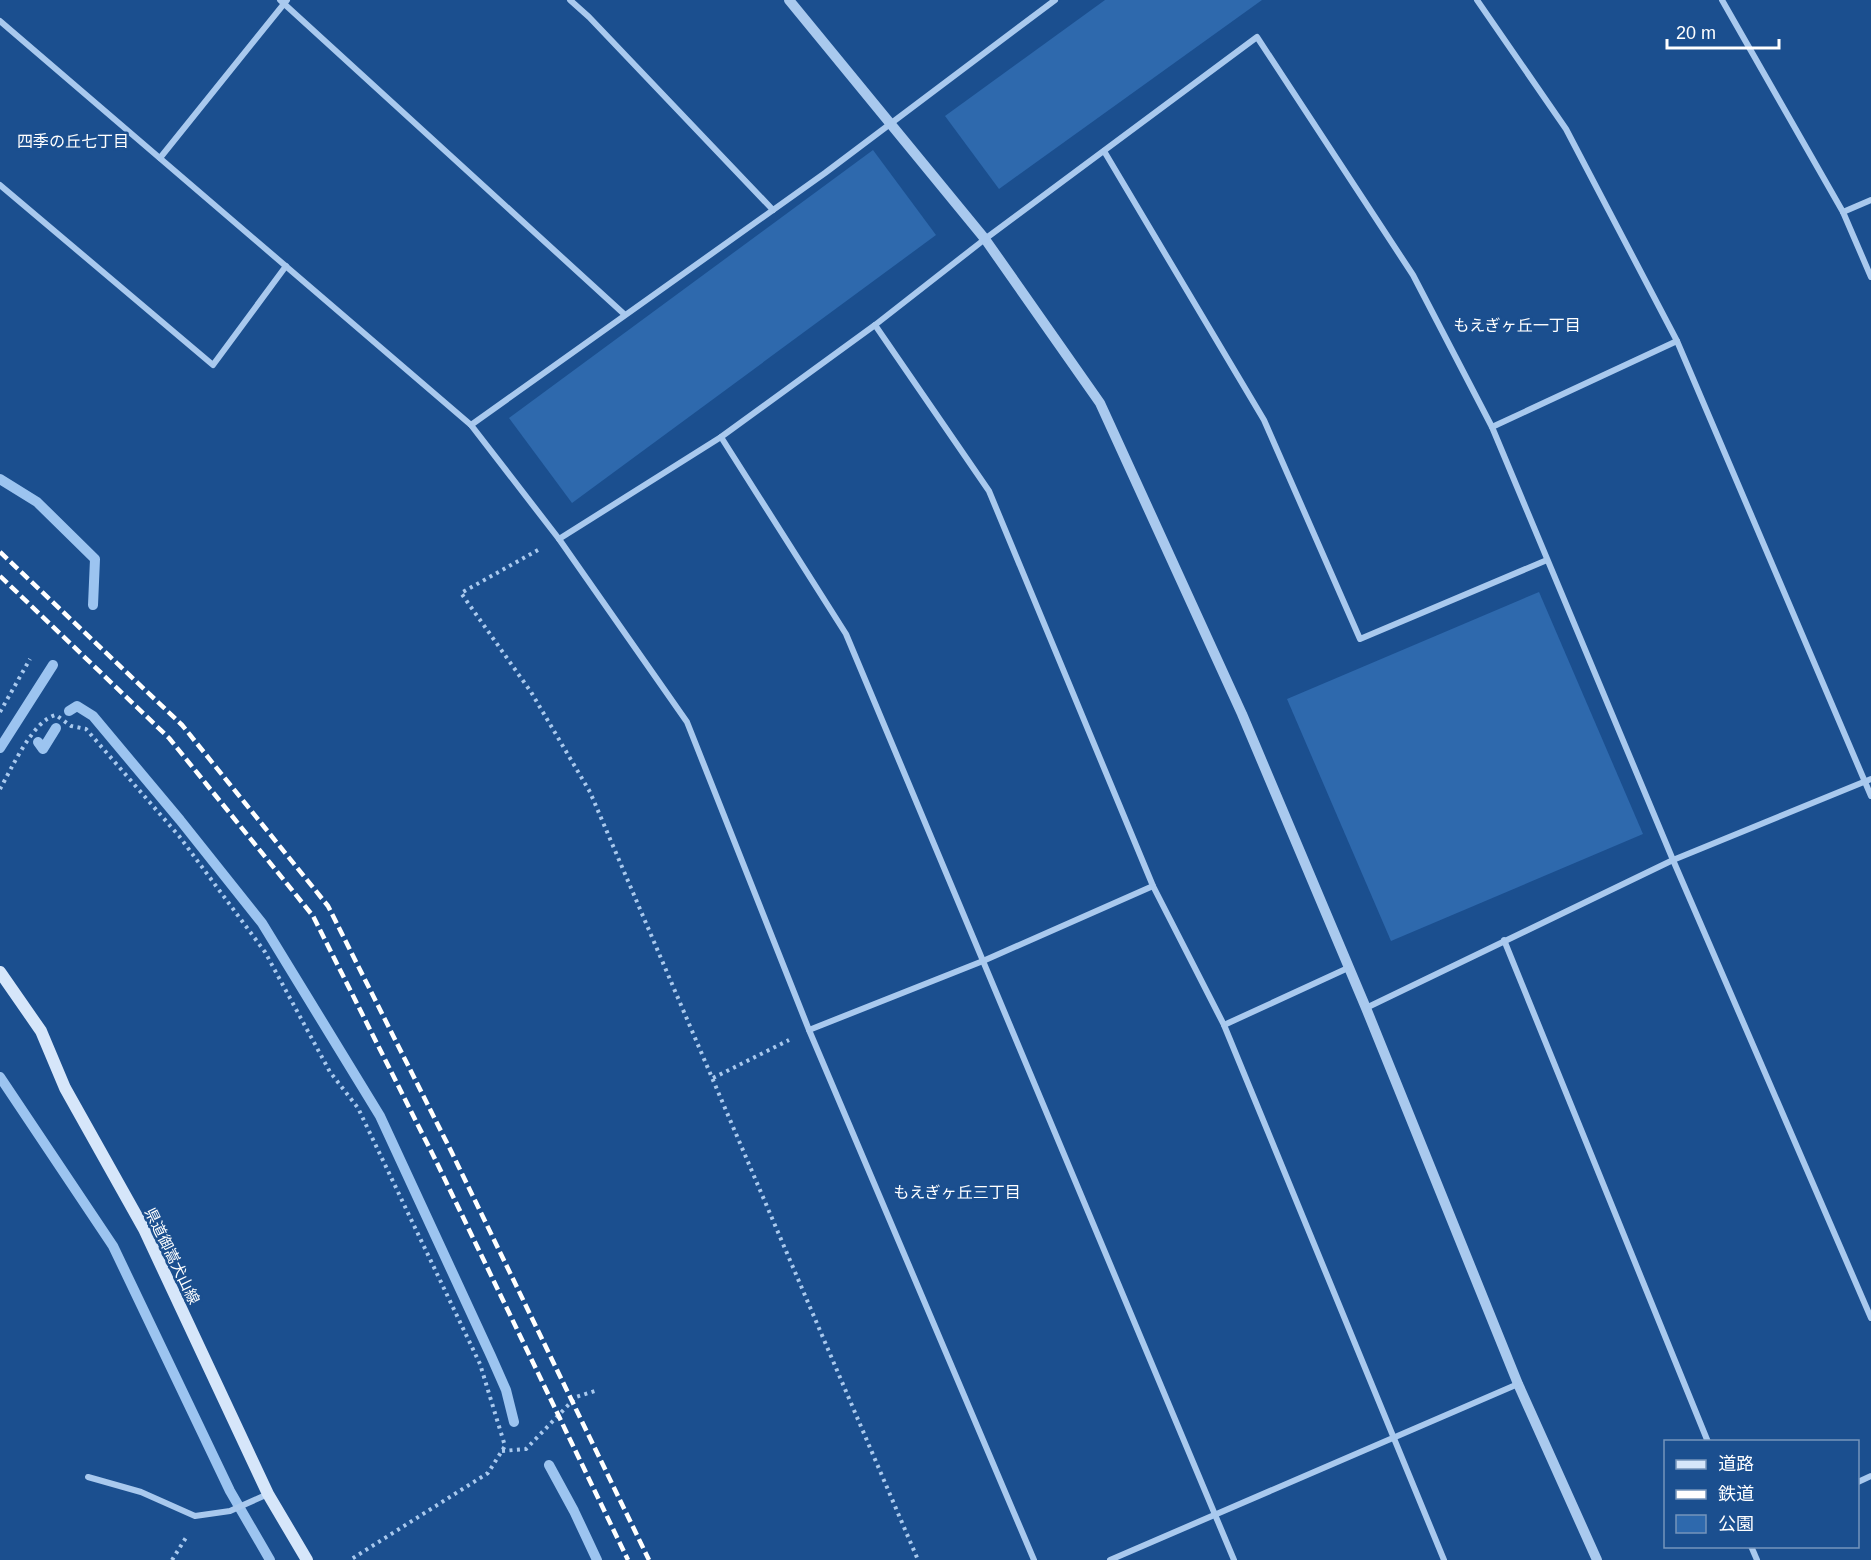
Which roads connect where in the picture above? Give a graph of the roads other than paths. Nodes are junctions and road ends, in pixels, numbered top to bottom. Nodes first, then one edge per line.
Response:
1 (570, 0) edge
2 (789, 0) edge
3 (1055, 0) edge
4 (1477, 0) edge
5 (1722, 0) edge
6 (284, 1) edge
7 (0, 21) edge
8 (892, 123) junction
9 (1104, 151) junction
10 (160, 158) junction
11 (0, 185) edge
12 (1871, 200) edge
13 (773, 210) junction
14 (1843, 212) junction
15 (986, 239) junction
16 (286, 266) junction
17 (1871, 277) edge
18 (624, 314) junction
19 (875, 325) junction
20 (1677, 340) junction
21 (471, 425) junction
22 (1492, 427) junction
23 (721, 437) junction
24 (559, 539) junction
25 (1547, 560) junction
26 (1868, 780) edge
27 (1871, 796) edge
28 (1673, 860) junction
29 (1153, 886) junction
30 (1504, 940) junction
31 (984, 961) junction
32 (1348, 968) junction
33 (0, 972) edge
34 (1366, 1008) junction
35 (1224, 1025) junction
36 (809, 1030) junction
37 (1871, 1318) edge
38 (1518, 1384) junction
39 (1392, 1438) junction
40 (1707, 1440) edge
41 (88, 1477) dead end
42 (265, 1495) junction
43 (1214, 1515) junction
44 (307, 1560) edge
45 (1034, 1560) edge
46 (1110, 1560) edge
47 (1234, 1560) edge
48 (1444, 1560) edge
49 (1597, 1560) edge

1 - 13 street
2 - 8 street
3 - 8 street
4 - 20 street
5 - 14 street
6 - 10 street
6 - 18 street
7 - 10 street
8 - 13 street
8 - 15 street
9 - 15 street
9 - 22 street
9 - 25 street
10 - 16 street
11 - 16 street
12 - 14 street
13 - 18 street
14 - 17 street
15 - 19 street
15 - 32 street
16 - 21 street
18 - 21 street
19 - 23 street
19 - 29 street
20 - 22 street
20 - 26 street
21 - 24 street
22 - 25 street
23 - 24 street
23 - 31 street
24 - 36 street
25 - 28 street
26 - 27 street
26 - 28 street
28 - 30 street
28 - 37 street
29 - 31 street
29 - 35 street
30 - 34 street
30 - 40 street
31 - 36 street
31 - 43 street
32 - 34 street
32 - 35 street
33 - 42 main road, 県道御嵩犬山線
34 - 38 street
35 - 39 street
36 - 45 street
38 - 39 street
38 - 49 street
39 - 43 street
39 - 48 street
41 - 42 street
42 - 44 main road, 県道御嵩犬山線
43 - 46 street
43 - 47 street

